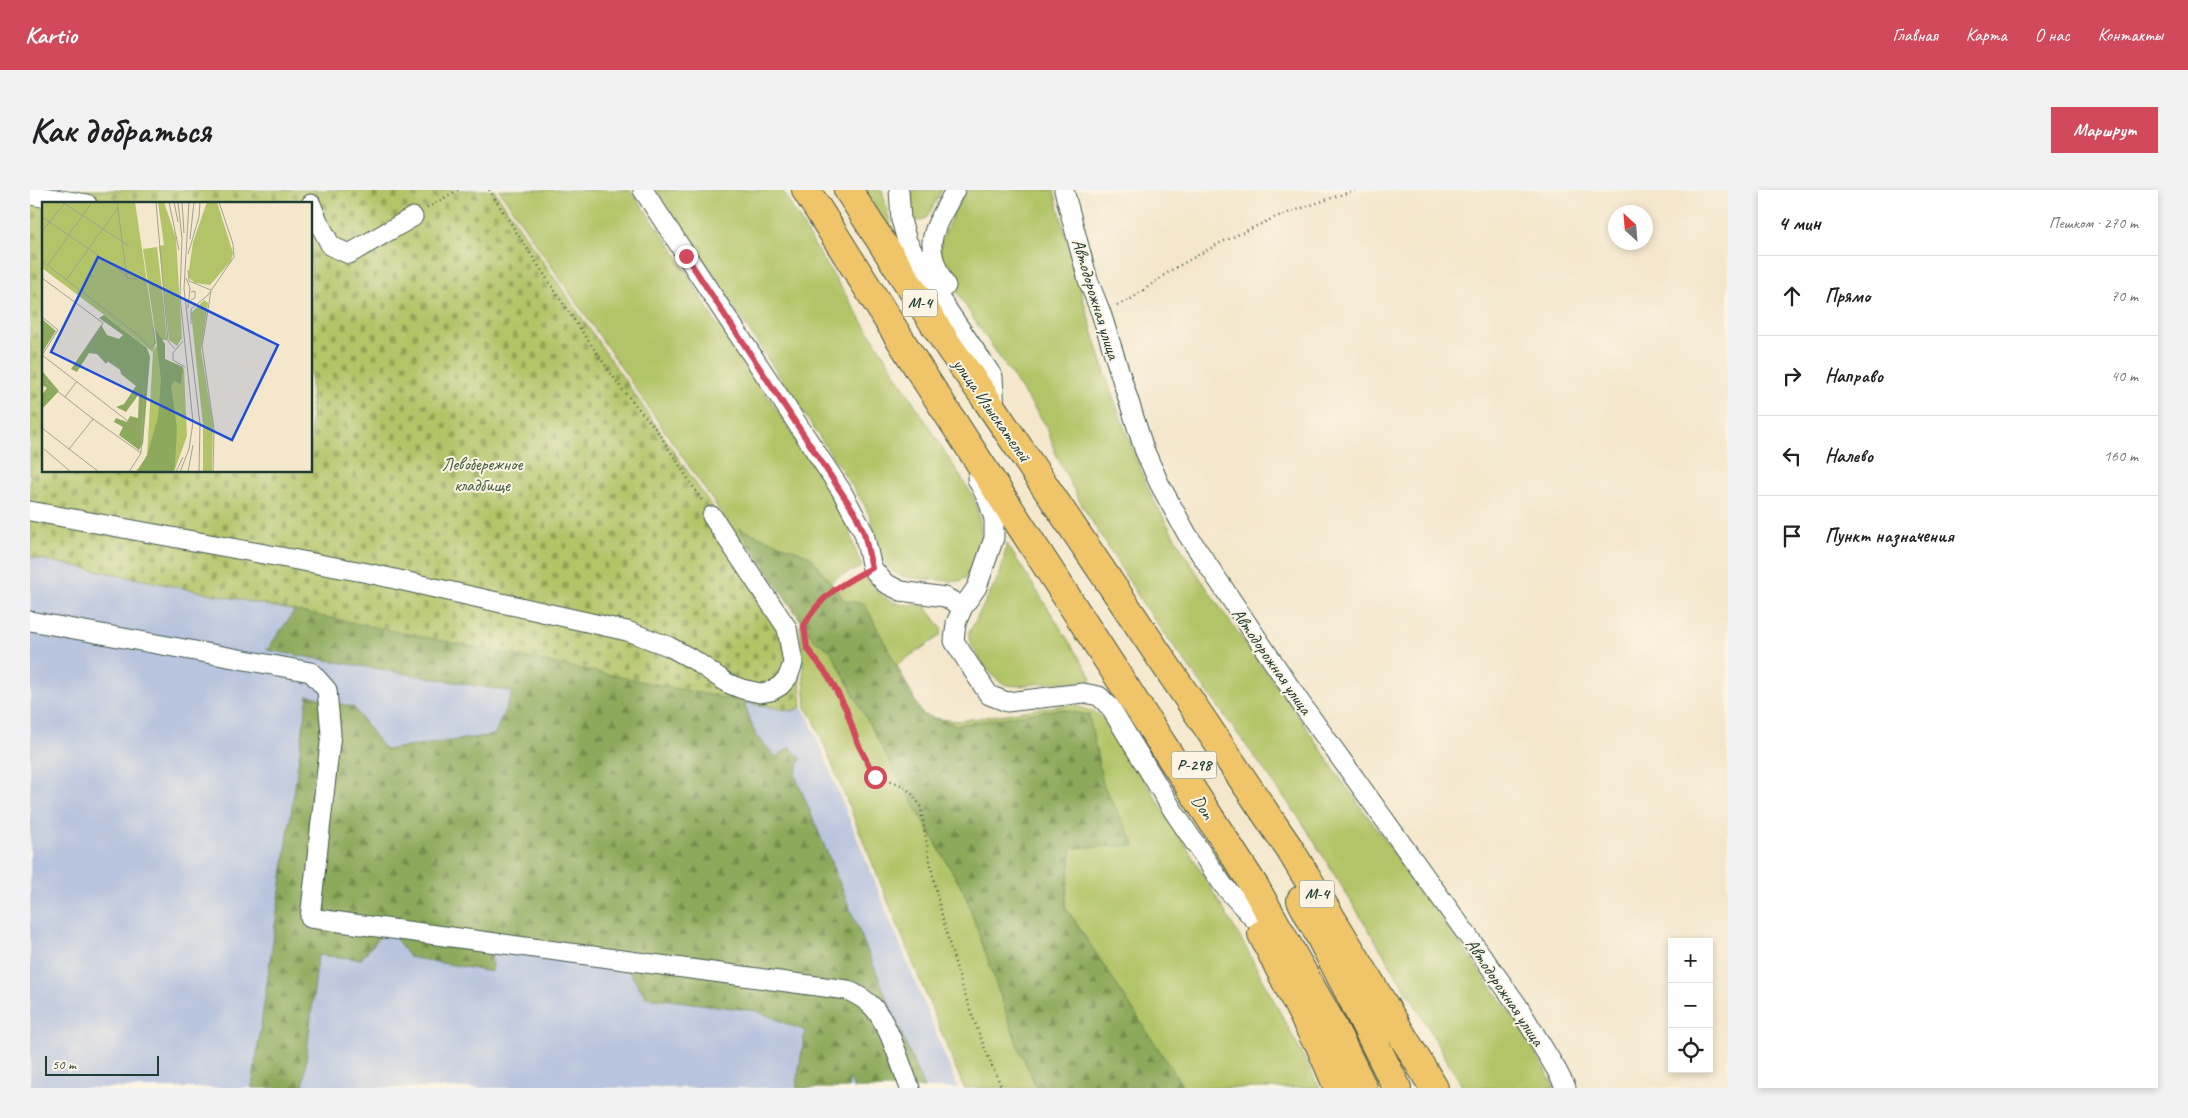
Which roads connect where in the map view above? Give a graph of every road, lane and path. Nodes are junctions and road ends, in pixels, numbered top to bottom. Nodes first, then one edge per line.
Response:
1 (304, 190) edge
2 (458, 190) edge
3 (489, 190) edge
4 (643, 190) edge
5 (806, 190) edge
6 (848, 190) edge
7 (899, 190) edge
8 (955, 190) edge
9 (1064, 190) edge
10 (1355, 190) edge
11 (30, 195) edge
12 (74, 202) edge
13 (308, 202) edge
14 (313, 216) edge
15 (413, 217) joint
16 (1101, 312) junction
17 (922, 374) junction
18 (993, 377) junction
19 (995, 413) junction
20 (30, 511) edge
21 (712, 516) joint
22 (1026, 535) junction
23 (872, 568) junction
24 (963, 607) junction
25 (30, 621) edge
26 (1139, 628) junction
27 (805, 633) dead end
28 (807, 648) dead end
29 (1255, 920) junction
30 (1314, 1037) joint
31 (910, 1088) edge
32 (1002, 1088) edge
33 (1336, 1088) edge
34 (1363, 1088) edge
35 (1382, 1088) edge
36 (1397, 1088) edge
37 (1434, 1088) edge
38 (1566, 1088) edge

1 - 13 lane
2 - 15 path
3 - 21 path
4 - 23 lane
5 - 17 highway, М-4
6 - 19 highway, улица Изыскателей / М-4
7 - 18 lane
8 - 18 lane
9 - 16 lane, Автодорожная улица
10 - 16 path
11 - 12 lane
14 - 15 lane
16 - 38 lane, Автодорожная улица
17 - 22 highway, М-4
17 - 24 lane
18 - 19 lane
19 - 26 highway, улица Изыскателей / М-4
20 - 21 lane
22 - 29 highway
22 - 34 highway, Don / М-4
22 - 35 highway, Р-298
23 - 24 lane
23 - 27 path
24 - 29 lane
25 - 31 lane
26 - 36 highway, Р-298
26 - 37 highway, М-4
28 - 32 path
29 - 30 highway
30 - 33 main road

